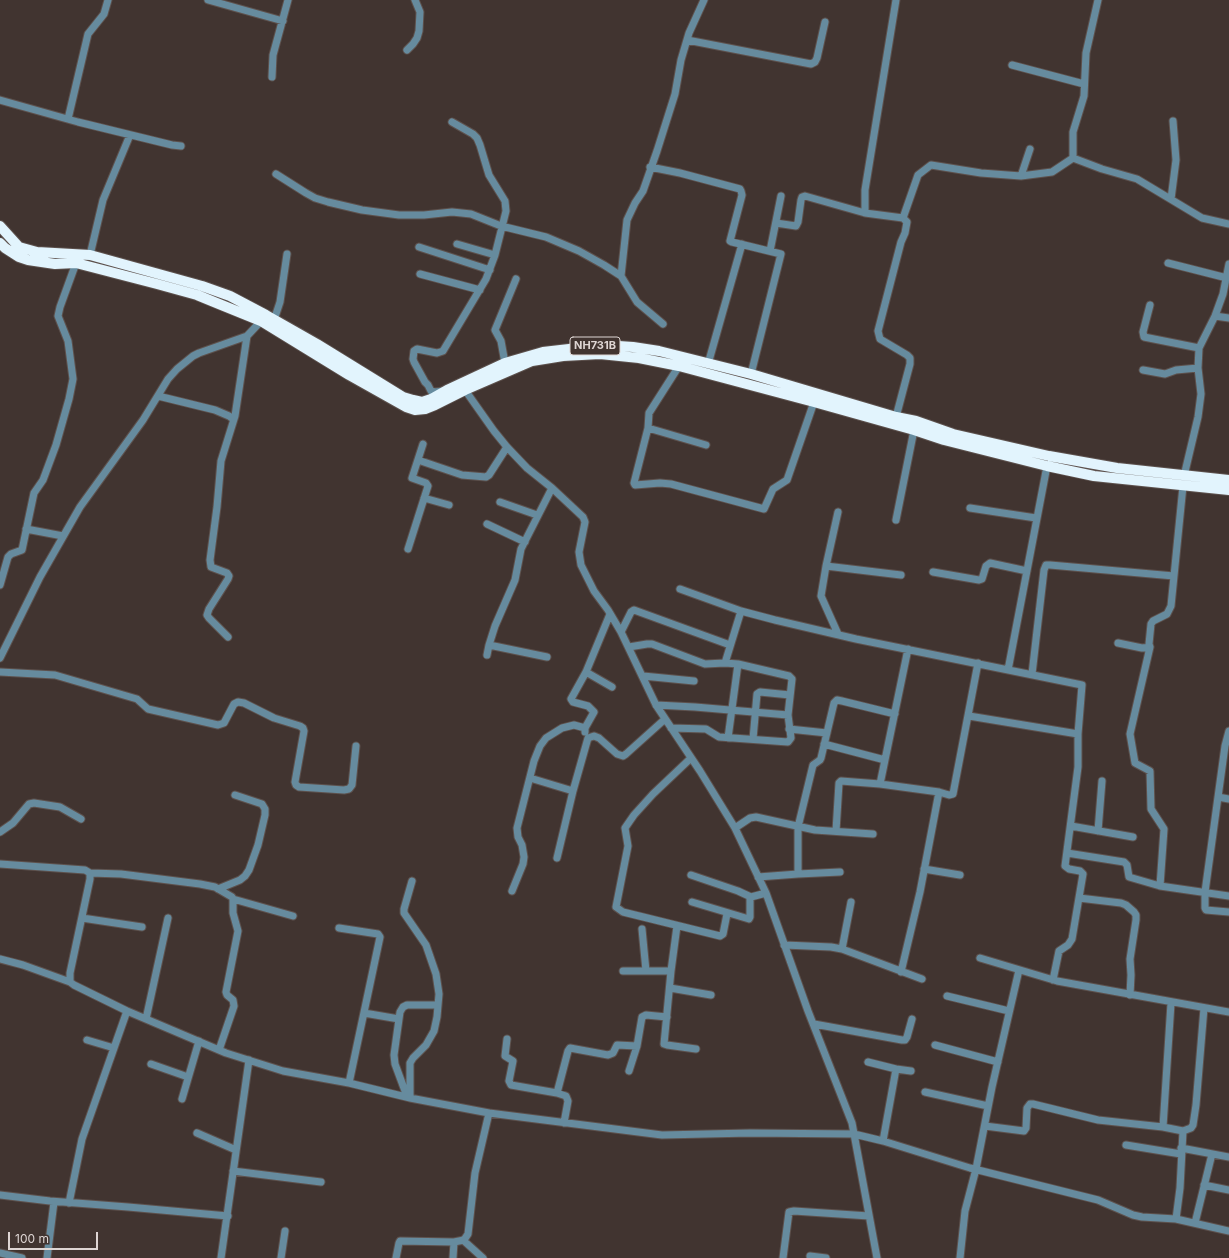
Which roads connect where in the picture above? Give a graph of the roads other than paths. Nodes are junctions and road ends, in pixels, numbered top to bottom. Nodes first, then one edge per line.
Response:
1 (108, 0) edge
2 (208, 0) edge
3 (288, 0) edge
4 (416, 0) edge
5 (704, 0) edge
6 (896, 0) edge
7 (1098, 0) edge
8 (283, 21) junction
9 (825, 22) dead end
10 (687, 40) junction
11 (407, 50) dead end
12 (1012, 65) dead end
13 (272, 77) dead end
14 (1084, 84) junction
15 (0, 100) edge
16 (68, 119) junction
17 (1173, 121) dead end
18 (452, 122) dead end
19 (130, 135) junction
20 (181, 146) dead end
21 (1030, 149) dead end
22 (1074, 158) junction
23 (650, 167) junction
24 (276, 174) dead end
25 (1021, 176) junction
26 (781, 196) dead end
27 (1171, 199) junction
28 (865, 213) junction
29 (903, 218) junction
30 (776, 224) junction
31 (1229, 224) edge
32 (0, 226) edge
33 (501, 226) junction
34 (0, 243) edge
35 (457, 244) dead end
36 (742, 244) junction
37 (420, 247) dead end
38 (770, 251) junction
39 (288, 254) dead end
40 (90, 255) junction
41 (494, 255) junction
42 (76, 263) junction
43 (1168, 263) dead end
44 (1229, 267) edge
45 (490, 270) junction
46 (420, 274) dead end
47 (622, 276) junction
48 (1227, 278) junction
49 (516, 279) dead end
50 (480, 290) junction
51 (1150, 305) dead end
52 (1215, 316) junction
53 (1229, 318) edge
54 (267, 319) junction
55 (663, 324) dead end
56 (247, 336) junction
57 (1199, 348) junction
58 (505, 363) junction
59 (708, 364) junction
60 (679, 366) junction
61 (1198, 368) junction
62 (1143, 370) dead end
63 (751, 374) junction
64 (447, 390) junction
65 (464, 390) junction
66 (158, 396) junction
67 (814, 402) junction
68 (896, 417) junction
69 (233, 419) junction
70 (648, 428) junction
71 (914, 430) junction
72 (423, 444) dead end
73 (706, 445) dead end
74 (507, 447) junction
75 (418, 460) junction
76 (1047, 466) junction
77 (1229, 480) edge
78 (1184, 481) junction
79 (552, 488) junction
80 (1229, 490) edge
81 (424, 498) junction
82 (500, 502) dead end
83 (449, 504) dead end
84 (970, 508) dead end
85 (838, 512) dead end
86 (537, 515) junction
87 (1036, 518) junction
88 (896, 520) dead end
89 (487, 524) dead end
90 (26, 529) junction
91 (63, 536) junction
92 (525, 542) junction
93 (408, 549) dead end
94 (3, 560) edge
95 (826, 566) junction
96 (1027, 571) junction
97 (933, 572) dead end
98 (901, 575) dead end
99 (1174, 576) junction
100 (0, 585) edge
101 (680, 589) dead end
102 (741, 611) junction
103 (610, 614) junction
104 (621, 632) junction
105 (838, 634) junction
106 (228, 637) dead end
107 (1118, 643) dead end
108 (488, 644) junction
109 (730, 645) junction
110 (629, 648) junction
111 (1150, 648) junction
112 (908, 649) junction
113 (487, 656) dead end
114 (547, 657) dead end
115 (0, 658) edge
116 (724, 663) junction
117 (978, 663) junction
118 (738, 664) junction
119 (1008, 670) junction
120 (0, 672) edge
121 (586, 672) junction
122 (1032, 674) junction
123 (643, 676) junction
124 (694, 681) dead end
125 (612, 687) dead end
126 (790, 695) junction
127 (656, 705) junction
128 (731, 710) junction
129 (756, 712) junction
130 (895, 714) junction
131 (788, 715) junction
132 (969, 716) junction
133 (665, 719) junction
134 (585, 728) junction
135 (671, 728) junction
136 (789, 729) junction
137 (1229, 731) edge
138 (827, 733) junction
139 (1078, 734) junction
140 (588, 738) junction
141 (728, 738) junction
142 (753, 739) junction
143 (824, 744) junction
144 (356, 746) dead end
145 (691, 758) junction
146 (885, 760) junction
147 (530, 778) junction
148 (1102, 781) dead end
149 (880, 784) junction
150 (573, 791) junction
151 (939, 792) junction
152 (234, 795) dead end
153 (1218, 797) junction
154 (1229, 799) edge
155 (81, 819) dead end
156 (798, 826) junction
157 (1071, 826) junction
158 (735, 828) junction
159 (836, 831) junction
160 (1098, 831) junction
161 (0, 832) edge
162 (873, 834) dead end
163 (1133, 837) dead end
164 (1067, 853) junction
165 (557, 858) dead end
166 (0, 864) edge
167 (924, 869) junction
168 (840, 872) dead end
169 (90, 873) junction
170 (798, 874) junction
171 (691, 875) dead end
172 (960, 875) dead end
173 (758, 877) junction
174 (412, 881) dead end
175 (1160, 886) junction
176 (218, 889) junction
177 (512, 891) dead end
178 (1205, 892) junction
179 (766, 893) junction
180 (1229, 896) edge
181 (751, 897) junction
182 (1079, 898) junction
183 (233, 899) junction
184 (692, 902) dead end
185 (851, 902) dead end
186 (1229, 912) edge
187 (727, 914) junction
188 (293, 916) dead end
189 (82, 918) junction
190 (168, 918) dead end
191 (677, 926) junction
192 (142, 927) dead end
193 (339, 928) dead end
194 (642, 930) dead end
195 (784, 945) junction
196 (842, 949) junction
197 (980, 958) dead end
198 (0, 959) edge
199 (1018, 970) junction
200 (624, 971) dead end
201 (646, 971) junction
202 (671, 971) junction
203 (901, 972) junction
204 (922, 979) dead end
205 (1053, 980) junction
206 (70, 982) junction
207 (670, 988) junction
208 (711, 994) dead end
209 (1130, 995) junction
210 (947, 996) dead end
211 (1171, 1003) junction
212 (438, 1005) junction
213 (1204, 1008) junction
214 (127, 1011) junction
215 (1009, 1011) junction
216 (1229, 1012) edge
217 (364, 1013) junction
218 (667, 1017) junction
219 (146, 1019) junction
220 (399, 1019) junction
221 (912, 1019) dead end
222 (814, 1024) junction
223 (507, 1039) dead end
224 (87, 1040) dead end
225 (199, 1042) junction
226 (637, 1046) junction
227 (935, 1046) dead end
228 (114, 1048) junction
229 (219, 1050) junction
230 (696, 1050) dead end
231 (248, 1060) junction
232 (868, 1062) dead end
233 (998, 1062) junction
234 (151, 1064) dead end
235 (896, 1069) junction
236 (630, 1071) dead end
237 (911, 1071) dead end
238 (188, 1076) junction
239 (349, 1083) junction
240 (925, 1092) dead end
241 (557, 1093) junction
242 (410, 1096) junction
243 (182, 1099) dead end
244 (988, 1106) junction
245 (489, 1113) junction
246 (564, 1123) junction
247 (985, 1126) junction
248 (1163, 1127) junction
249 (1183, 1131) junction
250 (197, 1133) dead end
251 (854, 1134) junction
252 (883, 1141) junction
253 (1126, 1145) dead end
254 (236, 1150) junction
255 (1181, 1151) junction
256 (1212, 1154) junction
257 (1229, 1157) edge
258 (976, 1169) junction
259 (233, 1171) junction
260 (321, 1182) dead end
261 (1204, 1185) junction
262 (1229, 1190) edge
263 (0, 1195) edge
264 (54, 1202) junction
265 (69, 1203) junction
266 (228, 1216) junction
267 (869, 1216) junction
268 (1176, 1219) junction
269 (1195, 1223) junction
270 (285, 1231) dead end
271 (1229, 1231) edge
272 (463, 1240) junction
273 (454, 1242) junction
274 (0, 1253) edge
275 (810, 1256) dead end
276 (22, 1258) edge
277 (47, 1258) edge
278 (221, 1258) edge
279 (281, 1258) edge
280 (396, 1258) edge
281 (453, 1258) edge
282 (483, 1258) edge
283 (783, 1258) edge
284 (826, 1258) edge
285 (877, 1258) edge
286 (960, 1258) edge

1 - 16 street
2 - 8 street
3 - 8 street
4 - 11 street
5 - 10 street
6 - 28 street
7 - 14 street
8 - 13 street
9 - 10 street
10 - 23 street
12 - 14 street
14 - 22 street
15 - 16 street
16 - 19 street
17 - 27 street
18 - 33 street
19 - 20 street
19 - 40 street
21 - 25 street
22 - 25 street
22 - 27 street
23 - 36 street
23 - 47 street
24 - 33 street
25 - 29 street
26 - 30 street
27 - 31 street
28 - 29 street
28 - 30 street
29 - 68 street
30 - 38 street
32 - 40 highway, NH731B
33 - 41 street
33 - 47 street
34 - 42 highway
35 - 41 street
36 - 38 street
36 - 59 street
37 - 45 street
38 - 63 street
39 - 54 street
40 - 54 highway, NH731B
41 - 45 street
42 - 54 highway
42 - 90 street
43 - 48 street
44 - 48 street
45 - 50 street
46 - 50 street
47 - 55 street
48 - 52 street
49 - 58 street
50 - 64 street
51 - 57 street
52 - 53 street
52 - 57 street
54 - 56 street
54 - 64 highway, NH731B
54 - 65 highway
56 - 66 street
56 - 69 street
57 - 61 street
58 - 59 highway, NH731B
58 - 64 highway, NH731B
59 - 63 highway, NH731B
60 - 65 highway
60 - 67 highway
60 - 70 street
61 - 62 street
61 - 78 street
63 - 68 highway, NH731B
65 - 74 street
66 - 69 street
66 - 91 street
67 - 70 street
67 - 71 highway
68 - 78 highway, NH731B
69 - 106 street
70 - 73 street
71 - 76 highway
71 - 88 street
72 - 75 street
74 - 75 street
74 - 79 street
75 - 81 street
76 - 78 highway
76 - 87 street
77 - 78 highway, NH731B
78 - 80 highway
78 - 99 street
79 - 86 street
79 - 103 street
81 - 83 street
81 - 93 street
82 - 86 street
84 - 87 street
85 - 95 street
86 - 92 street
87 - 96 street
89 - 92 street
90 - 91 street
90 - 94 street
91 - 115 street
92 - 108 street
94 - 100 street
95 - 98 street
95 - 105 street
96 - 97 street
96 - 119 street
99 - 111 street
99 - 122 street
101 - 102 street
102 - 105 street
102 - 109 street
103 - 104 street
103 - 121 street
104 - 109 street
104 - 110 street
105 - 112 street
107 - 111 street
108 - 113 street
108 - 114 street
109 - 116 street
110 - 116 street
110 - 123 street
111 - 175 street
112 - 117 street
112 - 130 street
116 - 118 street
117 - 119 street
117 - 132 street
118 - 126 street
118 - 128 street
119 - 122 street
120 - 144 street
121 - 125 street
121 - 134 street
122 - 139 street
123 - 124 street
123 - 127 street
126 - 129 street
126 - 131 street
127 - 128 street
127 - 133 street
128 - 129 street
128 - 141 street
129 - 131 street
129 - 142 street
130 - 138 street
130 - 146 street
131 - 136 street
132 - 139 street
132 - 151 street
133 - 135 street
133 - 140 street
134 - 140 street
134 - 147 street
135 - 141 street
135 - 145 street
136 - 138 street
136 - 142 street
137 - 153 street
138 - 143 street
139 - 157 street
140 - 150 street
141 - 142 street
143 - 146 street
143 - 156 street
145 - 158 street
145 - 191 street
146 - 149 street
147 - 150 street
147 - 177 street
148 - 160 street
149 - 151 street
149 - 159 street
150 - 165 street
151 - 167 street
152 - 176 street
153 - 154 street
153 - 178 street
155 - 161 street
156 - 158 street
156 - 159 street
156 - 170 street
157 - 160 street
157 - 164 street
158 - 173 street
159 - 162 street
160 - 163 street
164 - 175 street
164 - 182 street
166 - 169 street
167 - 172 street
167 - 203 street
168 - 170 street
169 - 176 street
169 - 189 street
170 - 173 street
171 - 181 street
173 - 179 street
174 - 212 street
175 - 178 street
176 - 183 street
178 - 180 street
178 - 186 street
179 - 181 street
179 - 195 street
181 - 187 street
182 - 205 street
182 - 209 street
183 - 188 street
183 - 229 street
184 - 187 street
185 - 196 street
187 - 191 street
189 - 192 street
189 - 206 street
190 - 219 street
191 - 202 street
193 - 217 street
194 - 201 street
195 - 196 street
195 - 222 street
196 - 203 street
197 - 199 street
198 - 206 street
199 - 205 street
199 - 215 street
200 - 201 street
201 - 202 street
202 - 207 street
203 - 204 street
205 - 209 street
206 - 214 street
207 - 208 street
207 - 218 street
209 - 211 street
210 - 215 street
211 - 213 street
211 - 248 street
212 - 220 street
212 - 242 street
213 - 216 street
213 - 249 street
214 - 219 street
214 - 228 street
215 - 233 street
217 - 220 street
217 - 239 street
218 - 226 street
218 - 230 street
219 - 225 street
220 - 242 street
221 - 222 street
222 - 251 street
223 - 241 street
224 - 228 street
225 - 229 street
225 - 238 street
226 - 236 street
226 - 241 street
227 - 233 street
228 - 265 street
229 - 231 street
231 - 239 street
231 - 254 street
232 - 235 street
233 - 244 street
234 - 238 street
235 - 237 street
235 - 252 street
238 - 243 street
239 - 242 street
240 - 244 street
241 - 246 street
242 - 245 street
244 - 247 street
245 - 246 street
245 - 272 street
246 - 251 street
247 - 248 street
247 - 258 street
248 - 249 street
249 - 255 street
250 - 254 street
251 - 252 street
251 - 267 street
252 - 258 street
253 - 255 street
254 - 259 street
255 - 256 street
255 - 268 street
256 - 257 street
256 - 261 street
258 - 268 street
258 - 286 street
259 - 260 street
259 - 266 street
261 - 262 street
261 - 269 street
263 - 264 street
264 - 265 street
264 - 277 street
265 - 266 street
266 - 278 street
267 - 283 street
267 - 285 street
268 - 269 street
269 - 271 street
270 - 279 street
272 - 273 street
272 - 282 street
273 - 280 street
273 - 281 street
274 - 276 street
275 - 284 street

